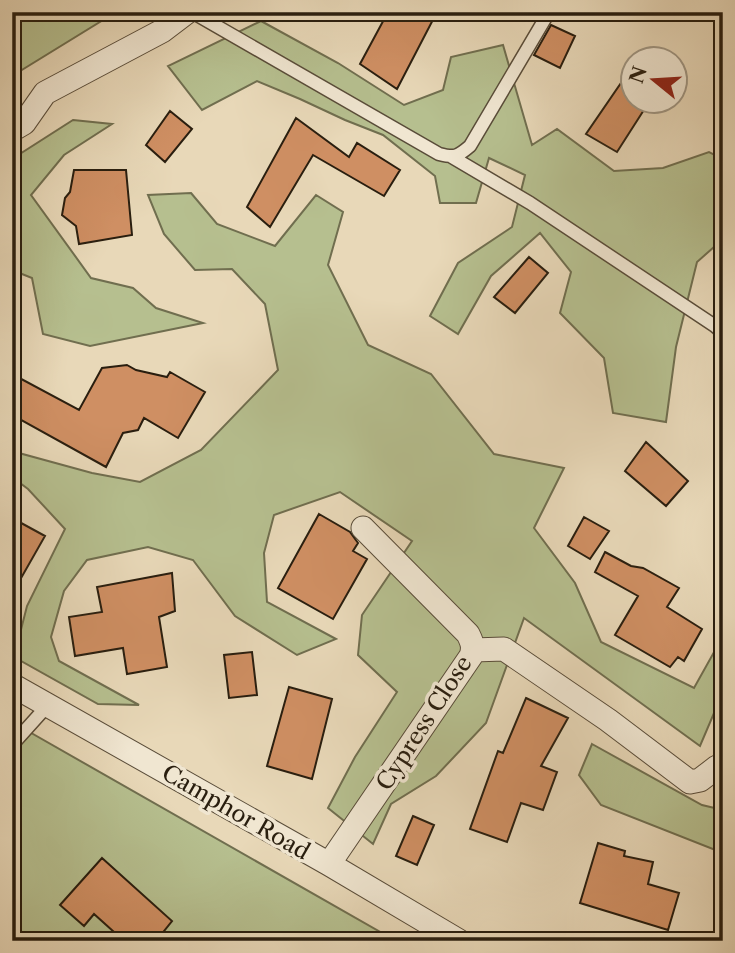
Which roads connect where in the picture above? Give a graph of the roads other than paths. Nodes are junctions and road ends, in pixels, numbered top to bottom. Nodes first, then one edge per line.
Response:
1 (187, 12) edge
2 (192, 12) edge
3 (549, 12) edge
4 (12, 130) edge
5 (452, 158) junction
6 (723, 333) edge
7 (363, 528) dead end
8 (473, 650) junction
9 (12, 685) edge
10 (48, 705) junction
11 (12, 745) edge
12 (717, 767) dead end
13 (329, 864) junction
14 (459, 941) edge

1 - 4 street
2 - 5 lane
3 - 5 lane
5 - 6 lane
7 - 8 street, Cypress Close
8 - 12 street
8 - 13 street, Cypress Close
9 - 10 street, Camphor Road
10 - 11 lane
10 - 13 street, Camphor Road
13 - 14 street, Camphor Road

